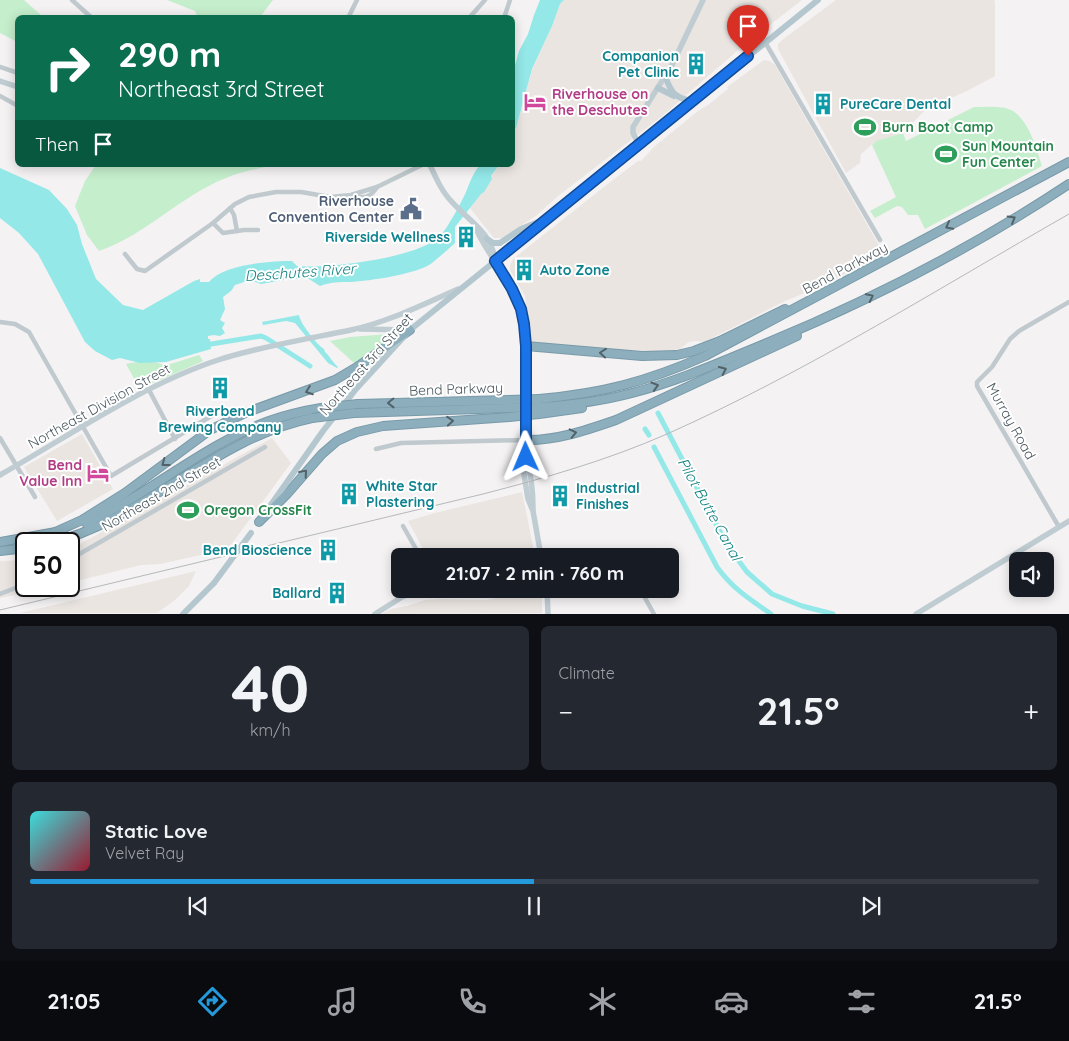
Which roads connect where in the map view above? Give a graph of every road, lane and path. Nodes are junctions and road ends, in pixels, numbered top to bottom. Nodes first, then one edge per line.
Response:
1 (72, 0) edge
2 (357, 0) edge
3 (485, 0) edge
4 (510, 0) edge
5 (703, 0) edge
6 (818, 0) edge
7 (89, 15) edge
8 (350, 15) edge
9 (472, 15) edge
10 (505, 15) edge
11 (765, 42) junction
12 (0, 67) edge
13 (15, 72) edge
14 (665, 76) junction
15 (0, 81) edge
16 (15, 86) edge
17 (658, 88) junction
18 (0, 96) edge
19 (682, 99) junction
20 (692, 101) junction
21 (15, 104) edge
22 (639, 144) junction
23 (1069, 162) edge
24 (418, 167) edge
25 (431, 167) edge
26 (1069, 184) edge
27 (230, 208) junction
28 (549, 217) junction
29 (213, 223) junction
30 (474, 224) junction
31 (258, 230) dead end
32 (237, 231) junction
33 (487, 239) junction
34 (880, 240) dead end
35 (125, 254) dead end
36 (495, 261) junction
37 (459, 289) junction
38 (824, 293) junction
39 (1069, 302) edge
40 (853, 306) junction
41 (0, 322) edge
42 (353, 329) junction
43 (410, 330) junction
44 (526, 346) junction
45 (149, 390) junction
46 (539, 407) junction
47 (509, 413) junction
48 (212, 415) dead end
49 (83, 427) junction
50 (0, 438) edge
51 (176, 439) junction
52 (525, 440) junction
53 (265, 447) dead end
54 (376, 449) dead end
55 (17, 466) junction
56 (0, 475) edge
57 (35, 497) dead end
58 (1069, 521) edge
59 (259, 522) junction
60 (403, 526) dead end
61 (1059, 527) junction
62 (55, 532) edge
63 (58, 532) edge
64 (80, 534) edge
65 (15, 540) edge
66 (0, 542) edge
67 (415, 548) edge
68 (540, 548) edge
69 (15, 549) edge
70 (0, 551) edge
71 (80, 554) edge
72 (15, 590) edge
73 (0, 594) edge
74 (400, 598) edge
75 (547, 598) edge
76 (645, 598) edge
77 (183, 614) edge
78 (375, 614) edge
79 (548, 614) edge
80 (654, 614) edge
81 (916, 614) edge

1 - 7 street
2 - 8 street
3 - 9 street
4 - 10 street
5 - 14 main road
6 - 11 main road, Northeast 3rd Street
11 - 20 main road, Northeast 3rd Street
11 - 34 street
12 - 13 street
14 - 17 main road
14 - 19 main road
15 - 16 main road
17 - 19 main road
17 - 22 main road
18 - 21 street
19 - 20 main road
20 - 22 main road, Northeast 3rd Street
22 - 28 main road, Northeast 3rd Street
23 -> 38 highway, Bend Parkway
24 - 27 street
25 - 30 main road
40 -> 26 highway, Bend Parkway
27 - 29 street
27 - 32 street
28 - 33 main road
28 - 36 main road, Northeast 3rd Street
29 - 32 street
29 - 35 street
30 - 33 main road
30 - 36 main road
31 - 32 street
33 - 36 main road
36 - 37 main road, Northeast 3rd Street
36 - 44 main road
37 - 42 main road
37 - 43 main road, Northeast 3rd Street
38 -> 44 highway
38 - 46 highway, Bend Parkway
39 - 61 street, Murray Road
46 -> 40 highway, Bend Parkway
52 -> 40 highway
41 - 49 street
42 - 43 main road
42 - 45 main road, Northeast Division Street
43 - 59 main road, Northeast 3rd Street
43 -> 62 highway
44 - 52 main road
45 - 49 main road, Northeast Division Street
45 - 51 street
46 - 47 highway, Bend Parkway, bridge
46 -> 63 highway, Bend Parkway, bridge
59 -> 47 highway
47 - 64 highway, Bend Parkway, bridge
48 - 51 street
49 - 51 street
49 - 55 main road, Northeast Division Street
50 - 55 street
52 - 54 street
52 - 68 main road
53 - 71 street, Northeast 2nd Street
55 - 56 main road, Northeast Division Street
55 - 57 street
58 - 61 main road
59 - 77 main road, Northeast 3rd Street, bridge
60 - 67 street
61 - 81 main road
65 - 66 highway, Bend Parkway
69 - 70 highway
72 - 73 street
74 - 78 main road
75 - 79 main road
76 - 80 street

